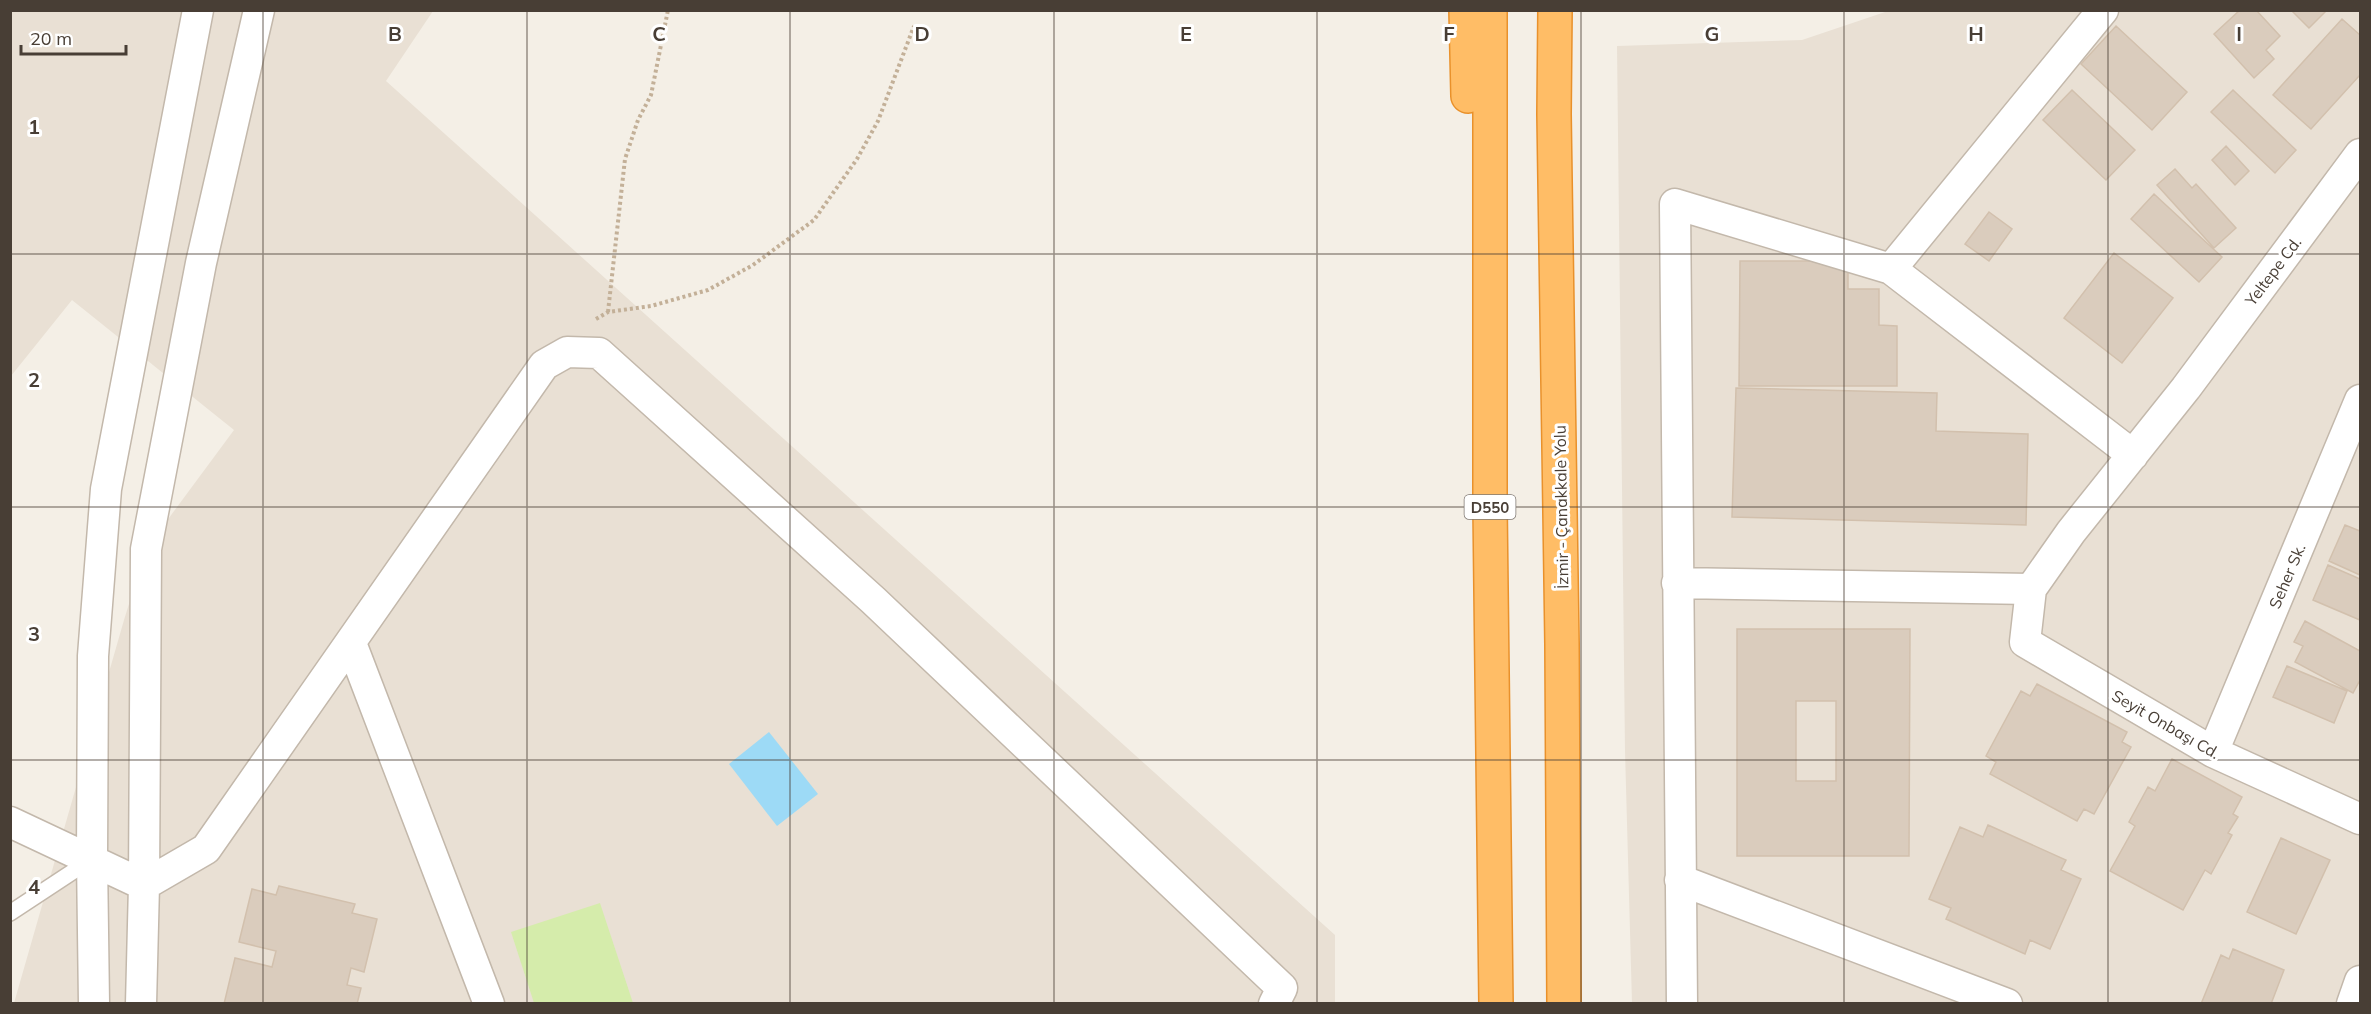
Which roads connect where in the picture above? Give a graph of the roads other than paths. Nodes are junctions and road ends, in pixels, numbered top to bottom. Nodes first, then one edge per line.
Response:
1 (198, 10) edge
2 (259, 10) edge
3 (1466, 10) edge
4 (1490, 10) edge
5 (1555, 10) edge
6 (1569, 10) edge
7 (2103, 10) edge
8 (1554, 114) junction
9 (2361, 154) edge
10 (1891, 269) junction
11 (2361, 400) edge
12 (2133, 455) junction
13 (1490, 506) junction
14 (1677, 583) junction
15 (2031, 589) junction
16 (351, 642) junction
17 (2213, 752) junction
18 (2361, 819) edge
19 (10, 822) edge
20 (92, 859) junction
21 (1680, 880) junction
22 (144, 885) junction
23 (10, 913) edge
24 (2361, 981) edge
25 (94, 1004) edge
26 (141, 1004) edge
27 (489, 1004) edge
28 (1274, 1004) edge
29 (1496, 1004) edge
30 (1564, 1004) edge
31 (1682, 1004) edge
32 (2007, 1004) edge
33 (2352, 1004) edge

1 - 20 street
2 - 22 street
3 - 13 highway
4 - 13 highway, D550
5 - 8 highway, İzmir - Çanakkale Yolu
6 - 8 highway
7 - 10 street
8 - 30 highway, İzmir - Çanakkale Yolu
9 - 12 street, Yeltepe Cd.
10 - 12 street
10 - 14 street
11 - 17 street, Seher Sk.
12 - 15 street, Yeltepe Cd.
13 - 29 highway, D550
14 - 15 street
14 - 21 street
15 - 17 street, Seyit Onbaşı Cd.
16 - 22 street
16 - 27 street
16 - 28 street
17 - 18 street, Seyit Onbaşı Cd.
19 - 20 street
20 - 22 street
20 - 23 lane
20 - 25 street
21 - 31 street
21 - 32 street
22 - 26 street
24 - 33 street

